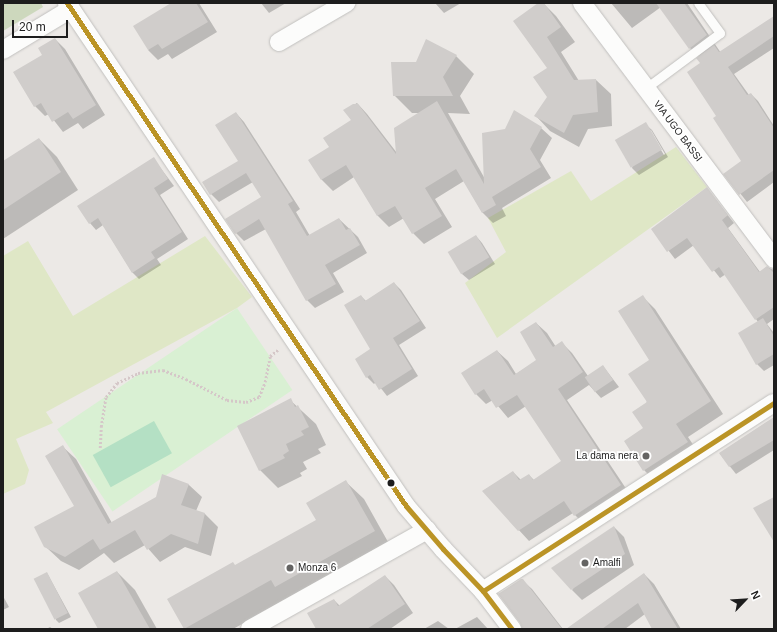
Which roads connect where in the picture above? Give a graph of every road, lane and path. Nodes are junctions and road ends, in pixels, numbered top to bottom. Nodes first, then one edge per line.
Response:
1 (346, 3) edge
2 (582, 3) edge
3 (698, 3) edge
4 (69, 6) edge
5 (279, 42) dead end
6 (3, 50) edge
7 (646, 88) junction
8 (774, 259) edge
9 (293, 339) junction
10 (774, 403) edge
11 (100, 448) dead end
12 (427, 530) junction
13 (483, 591) junction
14 (250, 629) edge
15 (512, 629) edge

1 - 5 street
2 - 7 street, VIA UGO BASSI
3 - 7 lane
4 - 6 street
4 - 9 street
7 - 8 street, VIA UGO BASSI
9 - 11 path
9 - 12 street
10 - 13 street
12 - 13 street
12 - 14 street
13 - 15 street

